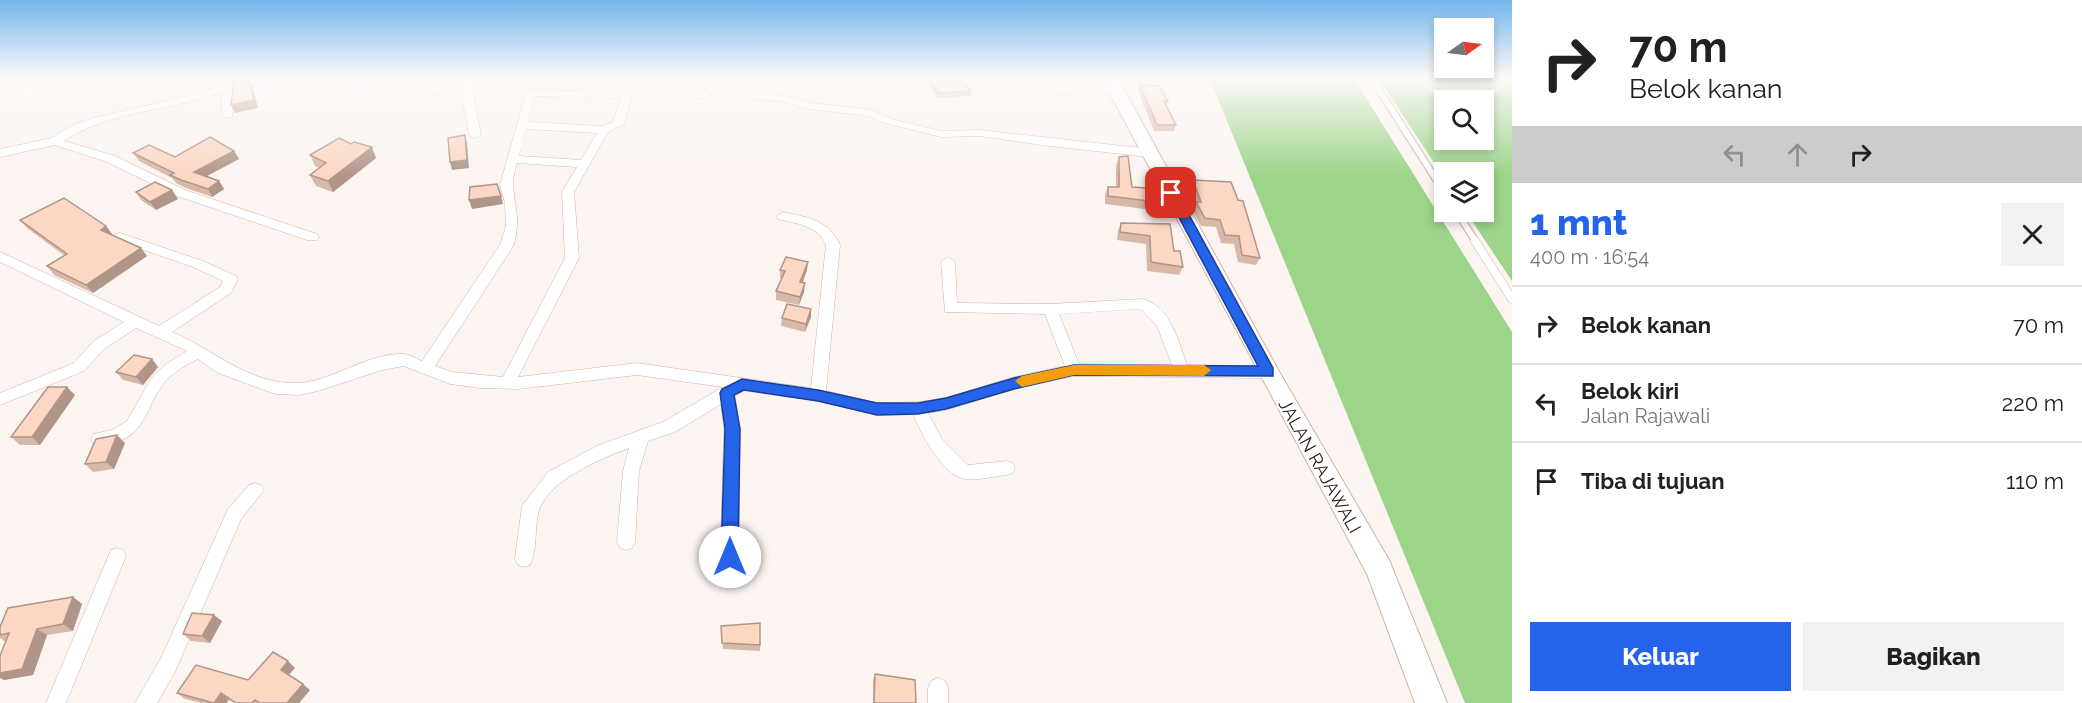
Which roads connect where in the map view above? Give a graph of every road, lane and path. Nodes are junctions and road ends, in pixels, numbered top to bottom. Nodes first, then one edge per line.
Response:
1 (145, 110) edge
2 (228, 110) edge
3 (470, 110) edge
4 (526, 110) edge
5 (623, 110) edge
6 (843, 110) edge
7 (1127, 110) edge
8 (1392, 110) edge
9 (228, 114) dead end
10 (521, 125) junction
11 (604, 130) junction
12 (475, 135) dead end
13 (56, 141) junction
14 (0, 153) edge
15 (1150, 153) junction
16 (512, 159) junction
17 (585, 164) junction
18 (1434, 176) edge
19 (783, 216) dead end
20 (1463, 222) edge
21 (120, 237) edge
22 (312, 237) dead end
23 (0, 256) edge
24 (948, 262) dead end
25 (1512, 299) edge
26 (1050, 309) junction
27 (135, 321) junction
28 (160, 332) junction
29 (199, 351) junction
30 (426, 367) junction
31 (1074, 370) junction
32 (1181, 370) junction
33 (1268, 372) junction
34 (507, 382) junction
35 (734, 389) junction
36 (818, 395) junction
37 (0, 399) edge
38 (918, 408) junction
39 (641, 437) junction
40 (96, 440) edge
41 (1007, 468) dead end
42 (255, 490) dead end
43 (626, 542) dead end
44 (117, 555) dead end
45 (524, 559) dead end
46 (729, 576) dead end
47 (56, 703) edge
48 (145, 703) edge
49 (1431, 703) edge

1 - 13 street
2 - 9 street
3 - 12 street
4 - 10 street
5 - 11 street
6 - 15 street
7 - 15 street, JALAN RAJAWALI
8 - 18 lane
10 - 11 street
10 - 16 street
11 - 17 street
13 - 14 street
13 - 22 street
15 - 33 street, JALAN RAJAWALI
16 - 17 street
16 - 30 street
17 - 34 street
19 - 36 street
20 - 25 lane
21 - 28 street
23 - 27 street
24 - 26 street
26 - 31 street
26 - 32 street
27 - 28 street
27 - 37 street
28 - 29 street
29 - 30 street
29 - 40 street
30 - 34 street
31 - 32 street
31 - 38 street
32 - 33 street
33 - 49 street, JALAN RAJAWALI
34 - 35 street
35 - 36 street
35 - 39 street
35 - 46 street
36 - 38 street
38 - 41 street
39 - 43 street
39 - 45 street
42 - 48 street
44 - 47 street

